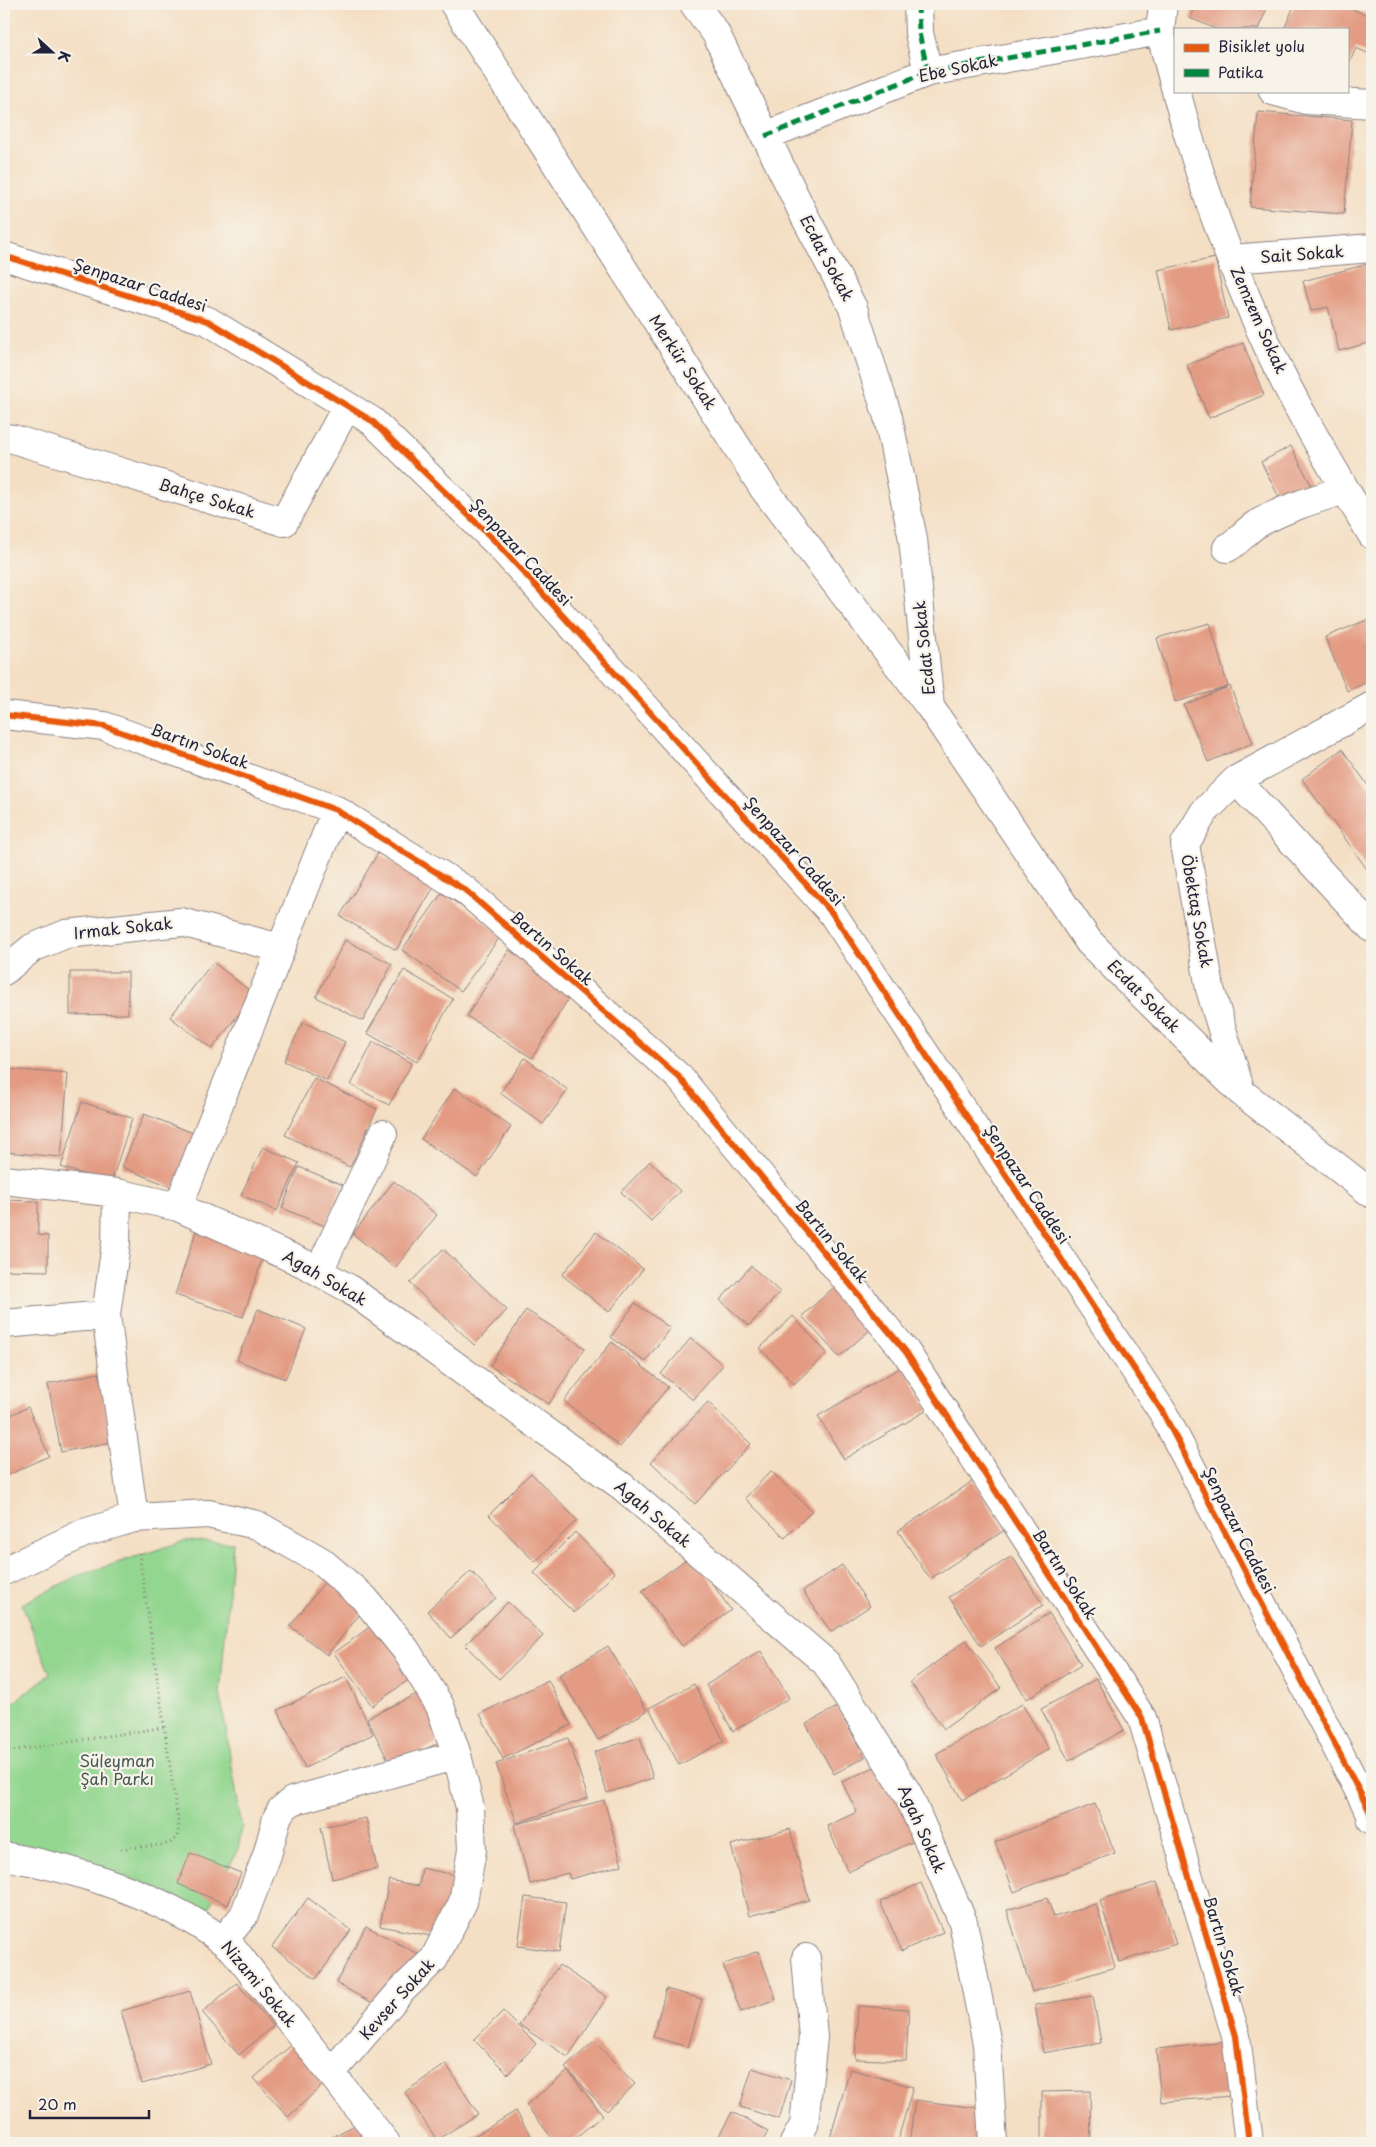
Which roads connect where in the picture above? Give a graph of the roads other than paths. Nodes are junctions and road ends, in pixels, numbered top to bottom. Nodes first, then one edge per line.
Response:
1 (454, 4) edge
2 (694, 4) edge
3 (918, 4) edge
4 (1163, 4) edge
5 (1160, 31) junction
6 (928, 72) junction
7 (1174, 83) edge
8 (1177, 92) edge
9 (1277, 92) edge
10 (1372, 104) edge
11 (765, 136) junction
12 (1372, 248) edge
13 (4, 256) edge
14 (1232, 259) junction
15 (347, 406) junction
16 (4, 438) edge
17 (1345, 490) junction
18 (1372, 535) edge
19 (1227, 548) dead end
20 (1372, 706) edge
21 (930, 707) junction
22 (4, 714) edge
23 (1236, 780) junction
24 (336, 810) junction
25 (1372, 928) edge
26 (280, 948) junction
27 (4, 971) edge
28 (1241, 1092) junction
29 (383, 1134) dead end
30 (4, 1180) edge
31 (117, 1193) junction
32 (1372, 1194) edge
33 (178, 1207) junction
34 (318, 1271) junction
35 (106, 1315) junction
36 (4, 1324) edge
37 (134, 1518) junction
38 (4, 1571) edge
39 (457, 1755) junction
40 (1372, 1820) edge
41 (4, 1856) edge
42 (224, 1941) junction
43 (806, 1958) dead end
44 (332, 2072) junction
45 (386, 2143) edge
46 (794, 2143) edge
47 (993, 2143) edge
48 (1249, 2143) edge

1 - 21 street, Merkür Sokak
2 - 11 street, Ecdat Sokak
3 - 6 street
4 - 5 street, Zemzem Sokak
5 - 6 street, Ebe Sokak
5 - 7 street, Zemzem Sokak
6 - 11 street, Ebe Sokak
8 - 14 street, Zemzem Sokak
9 - 10 street
11 - 21 street, Ecdat Sokak
12 - 14 street, Sait Sokak
13 - 15 street, Şenpazar Caddesi
14 - 17 street, Zemzem Sokak
15 - 16 street, Bahçe Sokak
15 - 40 street, Şenpazar Caddesi
17 - 18 street, Zemzem Sokak
17 - 19 street
20 - 23 street, Öbektaş Sokak
21 - 28 street, Ecdat Sokak
22 - 24 street, Bartın Sokak
23 - 25 street
23 - 28 street, Öbektaş Sokak
24 - 26 street
24 - 48 street, Bartın Sokak
26 - 27 street, Irmak Sokak
26 - 33 street
28 - 32 street, Ecdat Sokak
29 - 34 street
30 - 31 street, Agah Sokak
31 - 33 street, Agah Sokak
31 - 35 street
33 - 34 street, Agah Sokak
34 - 47 street, Agah Sokak
35 - 36 street
35 - 37 street
37 - 38 street, Kevser Sokak
37 - 39 street, Kevser Sokak
39 - 42 street
39 - 44 street, Kevser Sokak
41 - 42 street, Nizami Sokak
42 - 44 street, Nizami Sokak
43 - 46 street
44 - 45 street, Nizami Sokak

